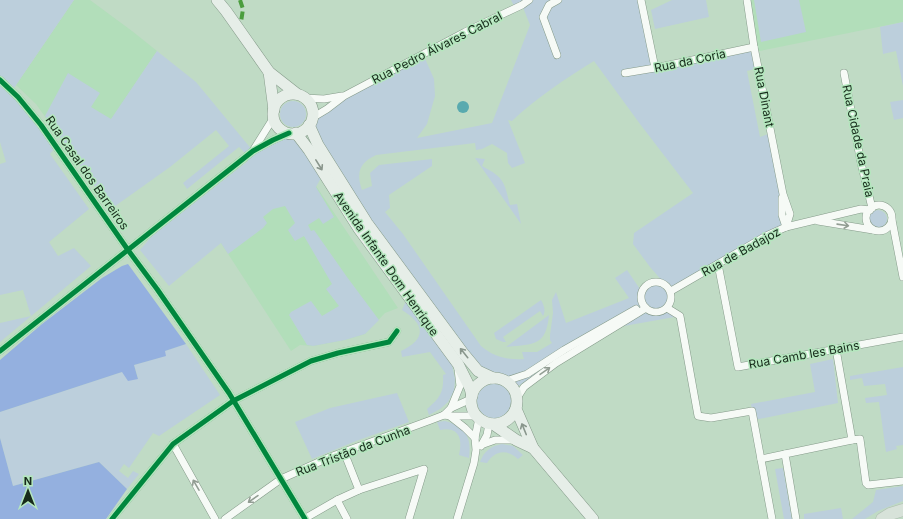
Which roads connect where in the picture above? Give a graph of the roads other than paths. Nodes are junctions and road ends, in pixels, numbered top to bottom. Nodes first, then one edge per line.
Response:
1 (217, 0) edge
2 (530, 0) edge
3 (558, 0) edge
4 (641, 0) edge
5 (746, 0) edge
6 (754, 47) junction
7 (557, 55) dead end
8 (655, 68) junction
9 (269, 72) junction
10 (625, 73) dead end
11 (844, 73) dead end
12 (0, 80) edge
13 (301, 96) junction
14 (344, 96) junction
15 (274, 113) junction
16 (311, 121) junction
17 (293, 133) junction
18 (253, 151) junction
19 (871, 209) junction
20 (892, 220) junction
21 (814, 221) junction
22 (786, 227) junction
23 (873, 230) junction
24 (128, 250) junction
25 (718, 264) junction
26 (903, 277) edge
27 (670, 291) junction
28 (644, 307) junction
29 (667, 308) junction
30 (397, 331) dead end
31 (903, 337) edge
32 (836, 349) junction
33 (0, 352) edge
34 (458, 364) junction
35 (493, 378) junction
36 (506, 381) junction
37 (471, 398) junction
38 (517, 398) junction
39 (233, 401) junction
40 (452, 408) junction
41 (516, 409) junction
42 (447, 416) junction
43 (478, 417) junction
44 (491, 424) junction
45 (475, 438) junction
46 (516, 440) junction
47 (852, 440) junction
48 (173, 444) junction
49 (479, 448) junction
50 (532, 448) junction
51 (344, 452) junction
52 (785, 454) junction
53 (761, 459) junction
54 (281, 479) junction
55 (903, 481) edge
56 (359, 490) junction
57 (337, 500) junction
58 (903, 510) edge
59 (112, 519) edge
60 (215, 519) edge
61 (225, 519) edge
62 (304, 519) edge
63 (347, 519) edge
64 (410, 519) edge
65 (458, 519) edge
66 (593, 519) edge
67 (772, 519) edge
68 (796, 519) edge
69 (882, 519) edge

1 - 9 main road
2 - 14 street, Rua Pedro Álvares Cabral
3 - 7 street
4 - 8 street
5 - 6 street, Rua Dinant
6 - 8 street, Rua da Coria
6 - 22 street, Rua Dinant
8 - 10 street, Rua da Coria
9 - 13 main road
9 - 15 main road
11 - 19 street, Rua Cidade da Praia
12 - 24 street, Rua Casal dos Barreiros
13 - 14 street
13 - 15 main road
13 - 16 main road
14 - 16 street
15 - 17 main road
15 - 18 street
16 - 17 main road
35 -> 16 main road, Avenida Infante Dom Henrique
17 - 18 street
17 -> 34 main road, Avenida Infante Dom Henrique
18 - 24 street
19 - 20 street
19 - 21 street
19 - 23 street
20 - 23 street
20 - 26 street
21 - 22 street, Rua de Badajoz
21 -> 23 street
22 - 25 street, Rua de Badajoz
24 - 33 street
24 - 39 street, Rua Casal dos Barreiros
25 - 27 street, Rua de Badajoz
25 - 32 street, Rua Camb les Bains
27 - 28 street
27 - 29 street
28 - 29 street
28 - 36 street
38 -> 28 street
29 - 53 street
30 - 39 street
31 - 32 street, Rua Camb les Bains
32 - 47 street
34 - 37 main road, Avenida Infante Dom Henrique
34 - 40 street
35 - 36 main road
35 - 37 main road
36 - 38 main road
37 - 40 street
37 - 43 main road
38 - 41 main road
39 - 48 street
39 - 54 street, Rua Casal dos Barreiros
40 - 42 street
41 - 44 main road
50 -> 41 main road
42 - 43 street
42 - 45 street
42 - 51 street, Rua Tristão da Cunha
43 - 44 main road
43 - 45 street
44 - 46 main road
44 - 49 street
45 - 49 street
46 - 49 street
46 - 50 main road
47 - 52 street
47 - 55 street
48 - 59 street
60 -> 48 street
49 - 65 street
50 - 66 main road
51 - 54 street, Rua Tristão da Cunha
51 - 56 street
52 - 53 street
52 - 68 street
53 - 67 street
54 -> 61 street, Rua Tristão da Cunha
54 - 62 street, Rua Casal dos Barreiros
56 - 57 street
56 - 64 street
57 - 62 street
57 - 63 street
58 - 69 main road

